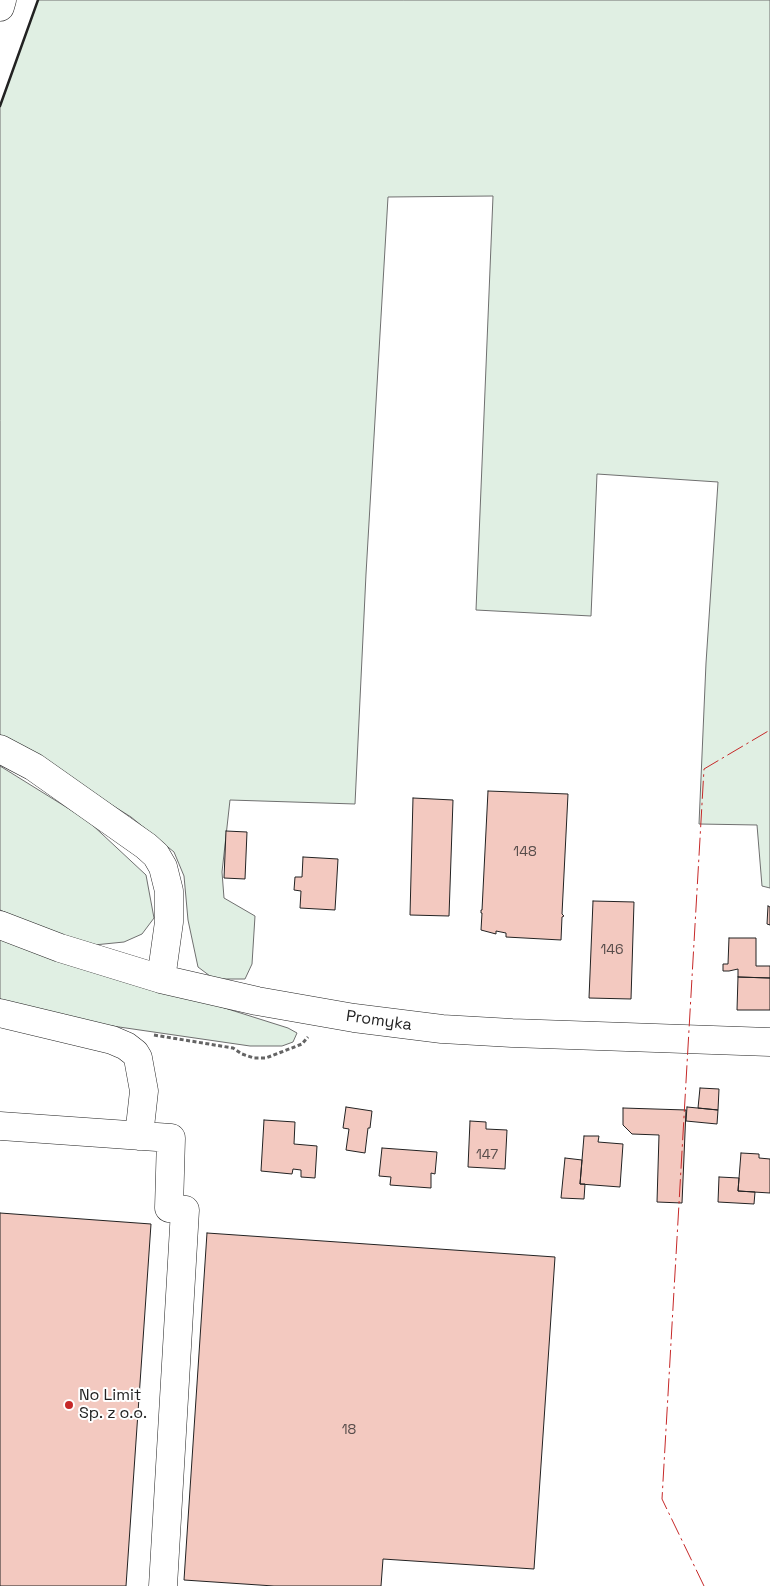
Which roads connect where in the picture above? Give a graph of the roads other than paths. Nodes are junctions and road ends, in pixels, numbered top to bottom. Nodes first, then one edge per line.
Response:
1 (2, 0) edge
2 (0, 7) edge
3 (0, 749) edge
4 (0, 925) edge
5 (161, 978) junction
6 (0, 1012) edge
7 (770, 1042) edge
8 (0, 1126) edge
9 (139, 1136) junction
10 (163, 1586) edge

1 - 2 main road
3 - 5 main road
4 - 5 main road, Promyka
5 - 7 main road, Promyka
6 - 9 main road
8 - 9 main road
9 - 10 main road

